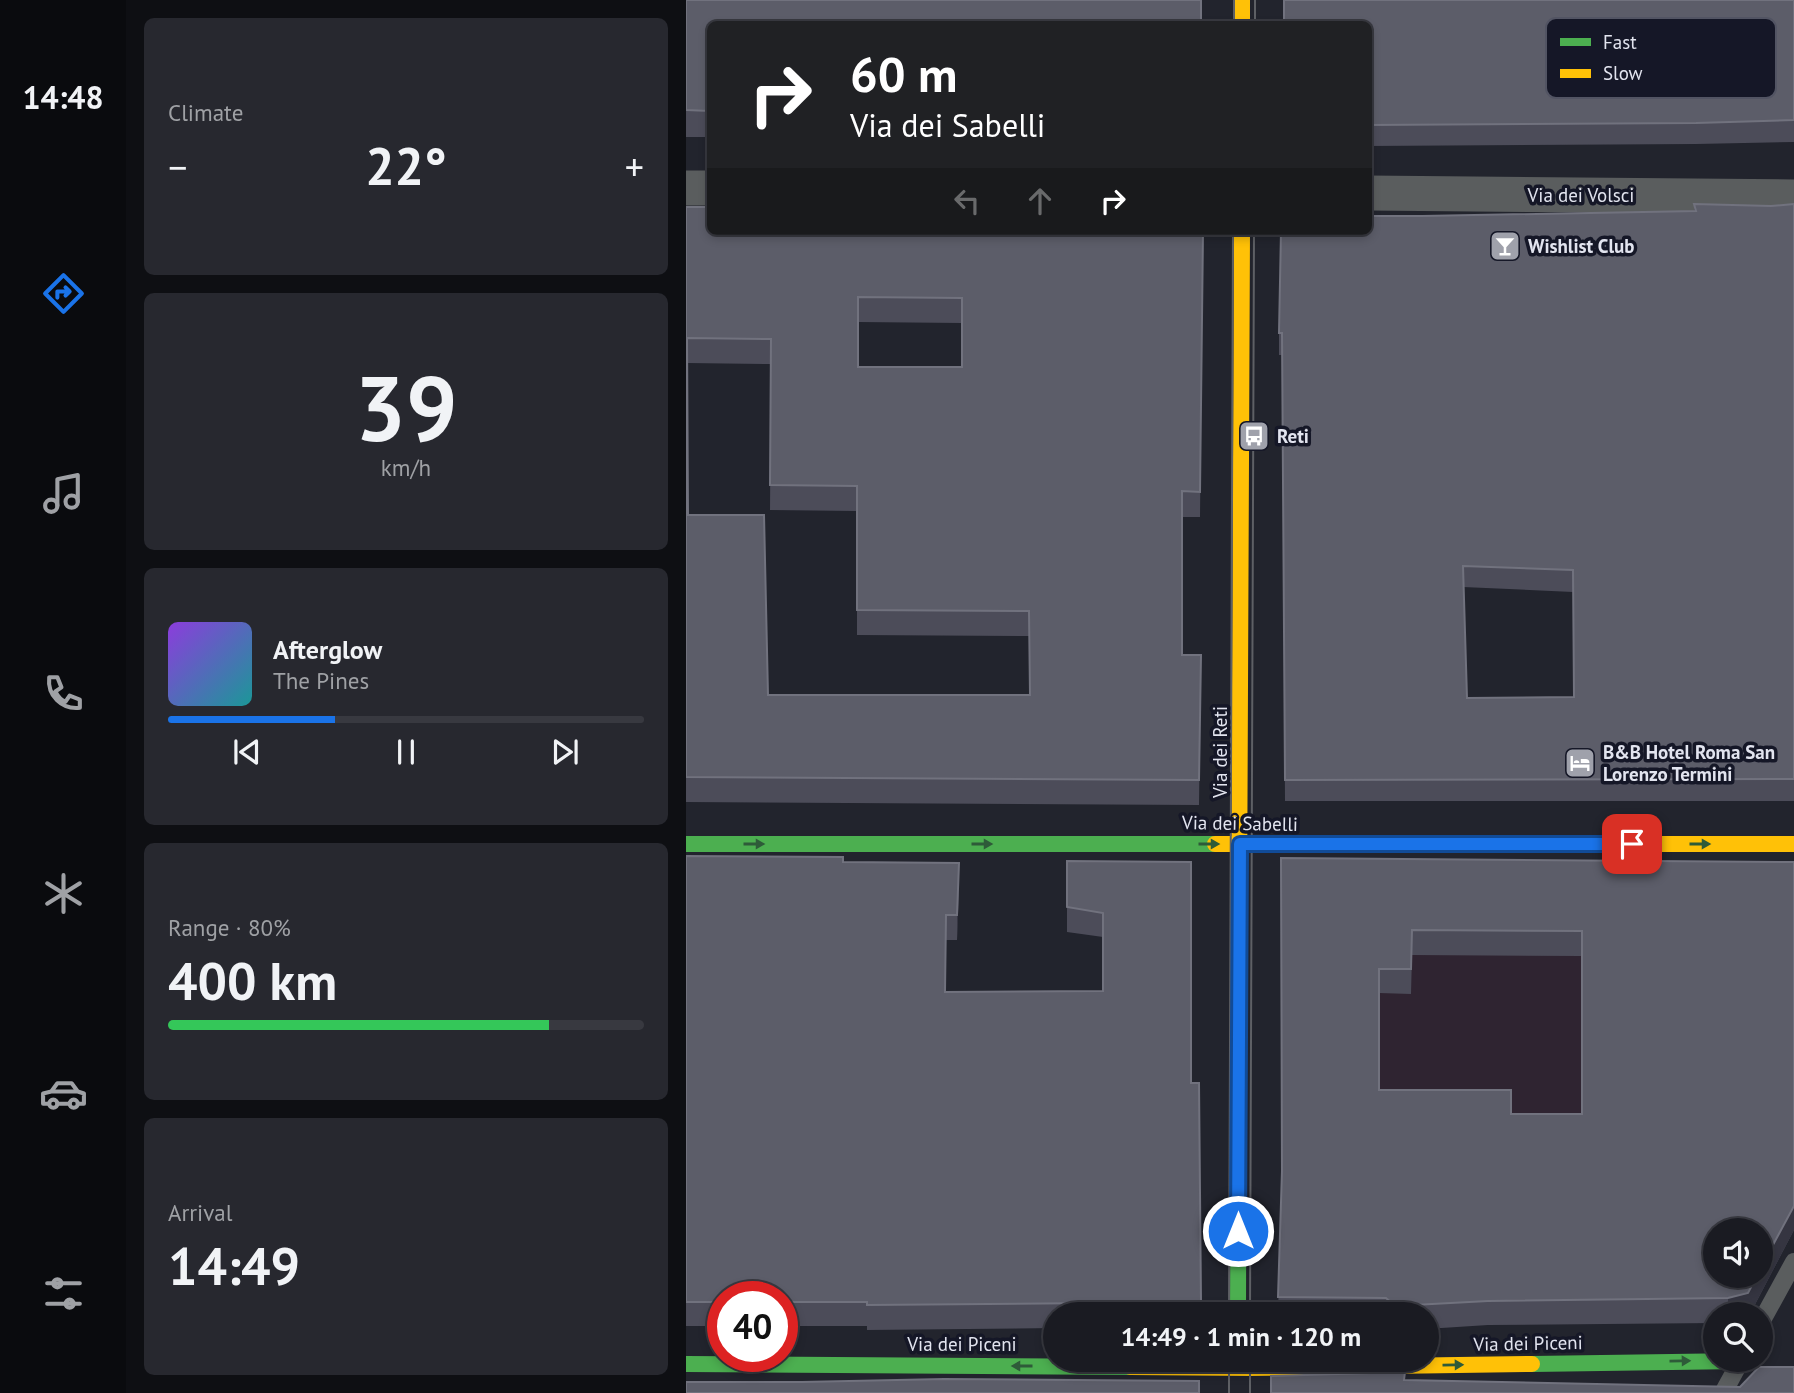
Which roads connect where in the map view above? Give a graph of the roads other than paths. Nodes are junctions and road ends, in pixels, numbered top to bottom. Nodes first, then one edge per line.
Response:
1 (1242, 0) edge
2 (1242, 21) edge
3 (686, 188) edge
4 (707, 188) edge
5 (1372, 193) edge
6 (1794, 197) edge
7 (1242, 235) edge
8 (686, 844) edge
9 (1240, 844) junction
10 (1794, 844) edge
11 (1794, 1262) edge
12 (1238, 1302) edge
13 (1772, 1302) edge
14 (1703, 1361) edge
15 (686, 1364) edge
16 (1439, 1365) edge
17 (1043, 1367) edge
18 (1734, 1372) edge
19 (1723, 1393) edge

1 - 2 street
3 - 4 street
5 - 6 street, Via dei Volsci
7 - 9 street, Via dei Reti
8 -> 9 street, Via dei Sabelli
9 -> 10 street, Via dei Sabelli
9 - 12 street, Via dei Reti
11 - 13 lane
16 -> 14 street, Via dei Piceni
17 -> 15 street, Via dei Piceni
18 - 19 lane

